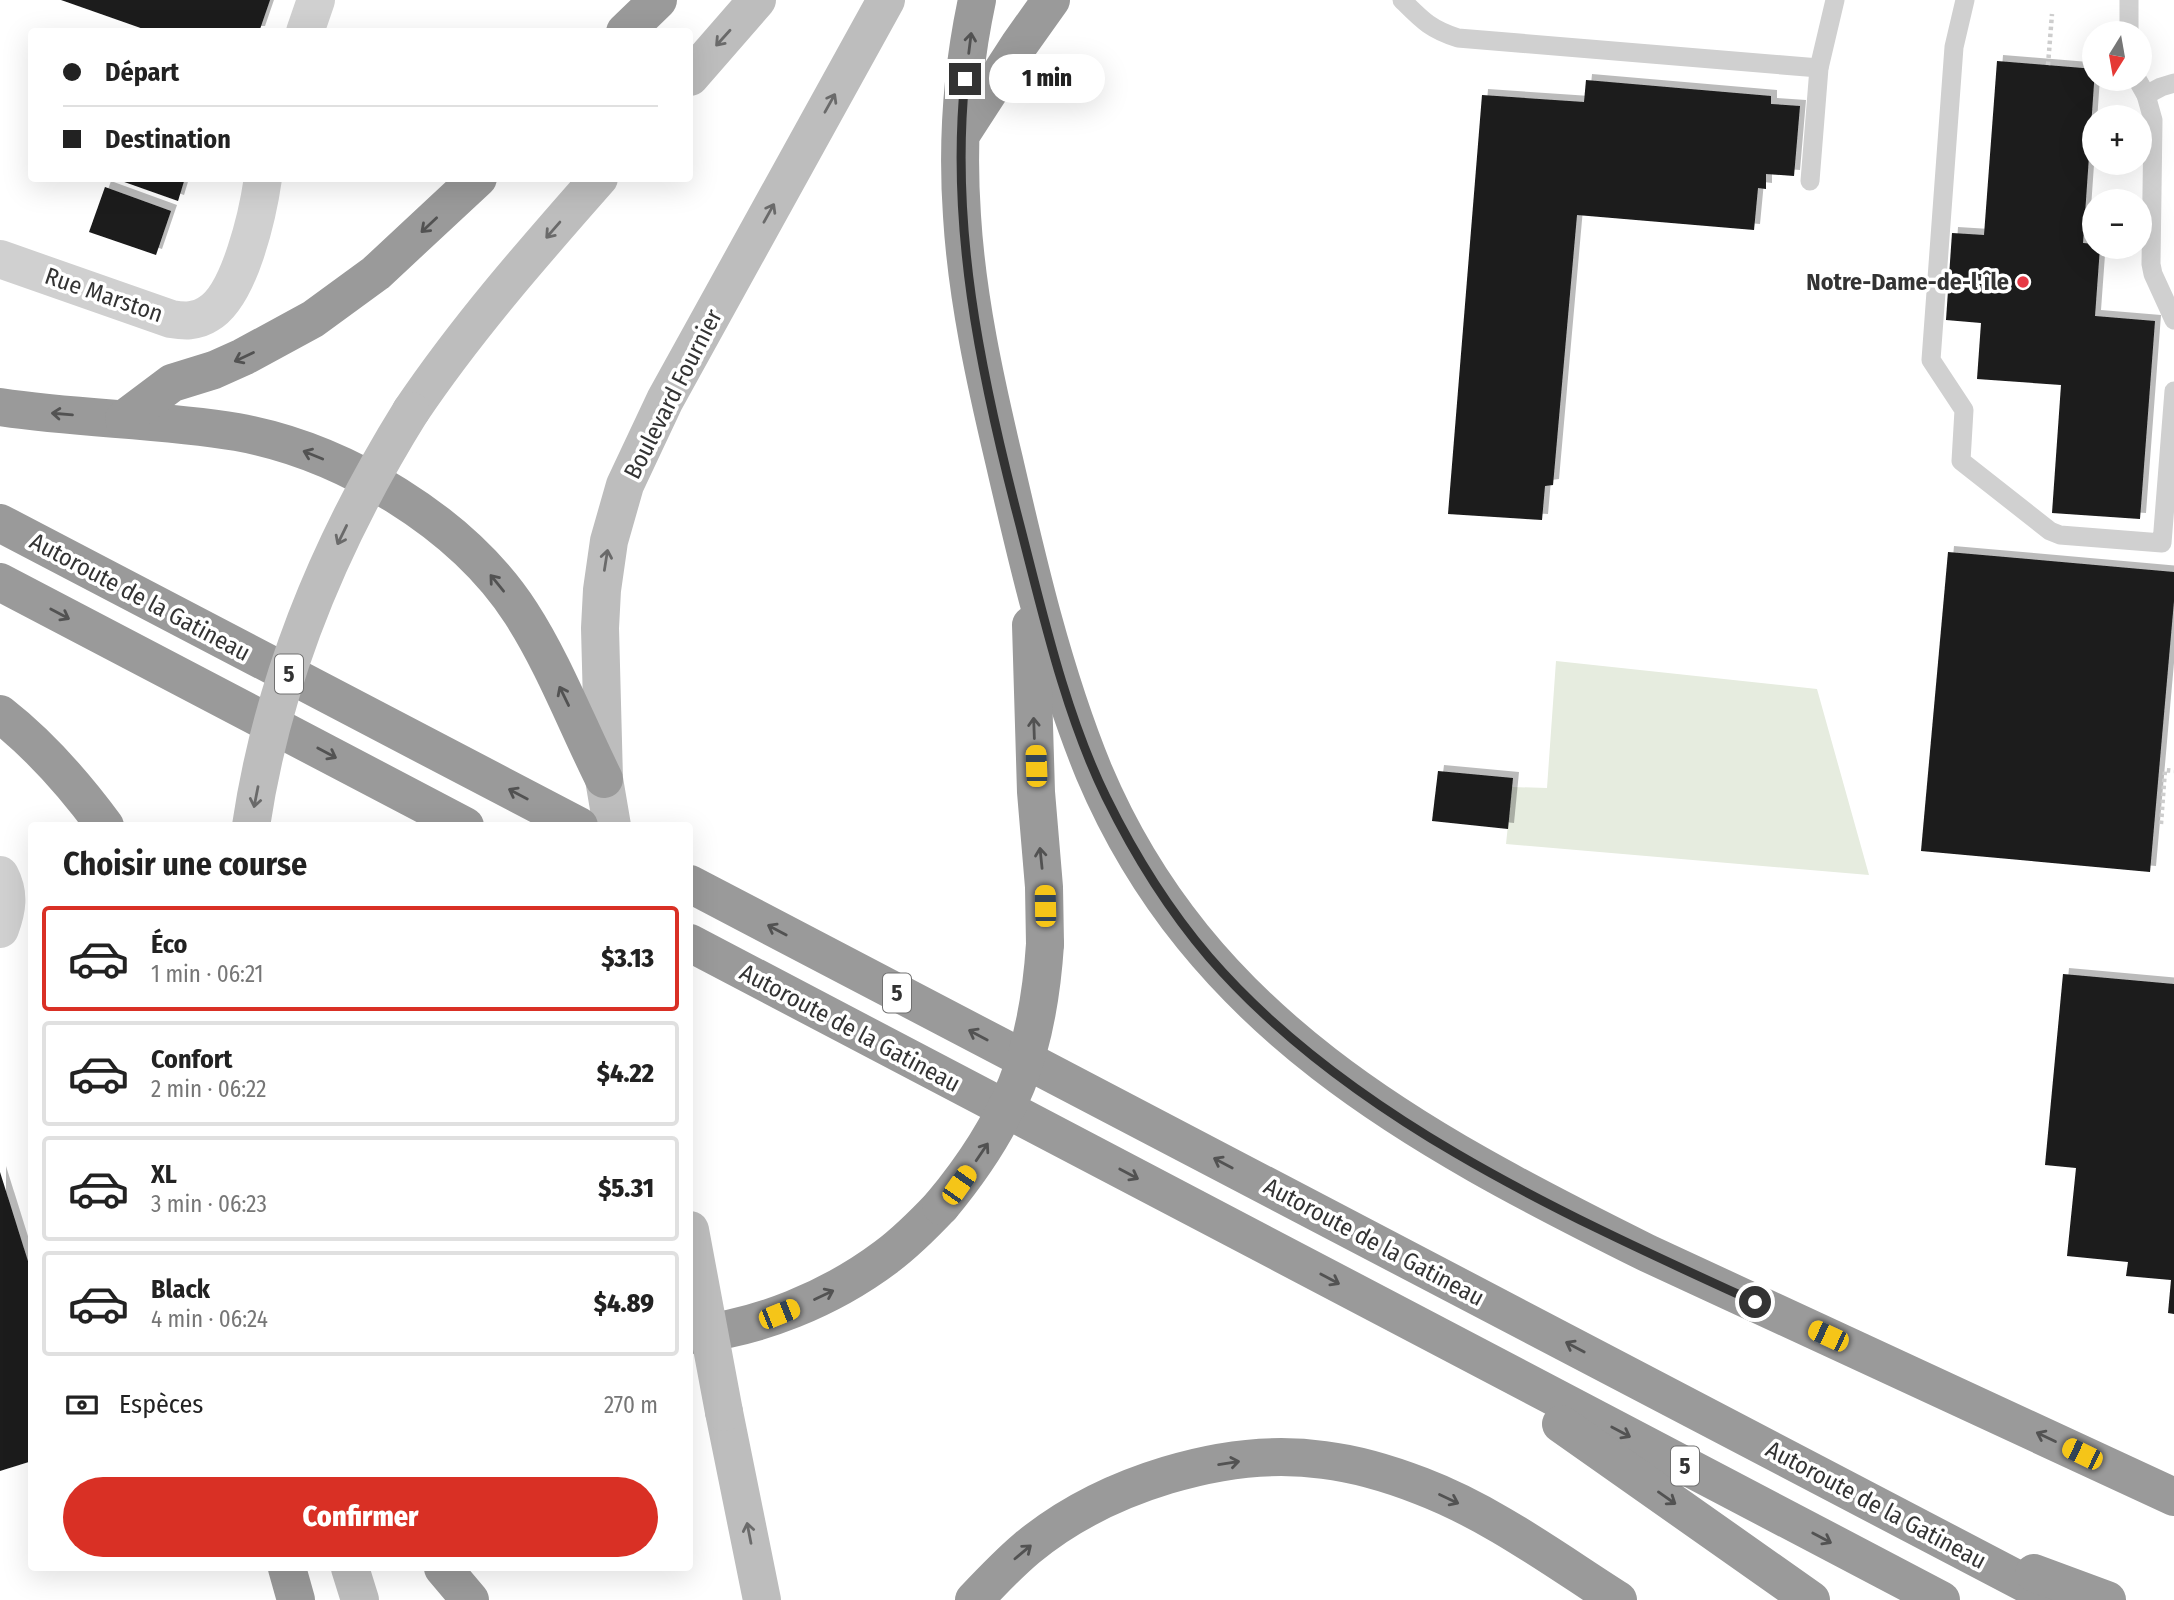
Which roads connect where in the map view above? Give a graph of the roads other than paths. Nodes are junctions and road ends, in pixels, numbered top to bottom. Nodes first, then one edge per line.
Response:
1 (316, 0) edge
2 (627, 0) edge
3 (658, 0) edge
4 (757, 0) edge
5 (886, 0) edge
6 (977, 0) edge
7 (1051, 0) edge
8 (1402, 0) edge
9 (1835, 0) edge
10 (1965, 0) edge
11 (2129, 0) edge
12 (2129, 21) edge
13 (306, 28) edge
14 (624, 28) edge
15 (627, 28) edge
16 (1819, 68) junction
17 (693, 74) edge
18 (2174, 83) edge
19 (2152, 86) edge
20 (2142, 91) edge
21 (961, 135) junction
22 (1810, 181) dead end
23 (262, 182) edge
24 (474, 182) edge
25 (595, 182) edge
26 (0, 260) edge
27 (2174, 320) edge
28 (2174, 391) edge
29 (0, 407) edge
30 (124, 419) junction
31 (0, 523) edge
32 (1029, 564) junction
33 (0, 582) edge
34 (4, 717) edge
35 (604, 779) junction
36 (74, 822) edge
37 (102, 822) edge
38 (252, 822) edge
39 (458, 822) edge
40 (571, 822) edge
41 (611, 822) edge
42 (0, 875) edge
43 (693, 886) edge
44 (0, 929) edge
45 (693, 945) edge
46 (693, 1246) edge
47 (1431, 1331) junction
48 (693, 1335) edge
49 (2167, 1495) edge
50 (1940, 1538) junction
51 (289, 1571) edge
52 (351, 1571) edge
53 (446, 1571) edge
54 (296, 1600) edge
55 (360, 1600) edge
56 (470, 1600) edge
57 (762, 1600) edge
58 (974, 1600) edge
59 (1618, 1600) edge
60 (1811, 1600) edge
61 (1941, 1600) edge
62 (2057, 1600) edge
63 (2107, 1600) edge

1 - 13 street
2 - 14 highway
3 - 15 highway
4 -> 17 main road
35 -> 5 main road, Boulevard Fournier
21 -> 6 highway
7 - 21 highway
8 - 16 lane
9 - 16 lane
10 - 28 lane
11 - 12 lane
16 - 22 lane
18 - 19 lane
20 - 27 lane
21 - 32 highway
23 - 26 street, Rue Marston
24 -> 30 highway
25 -> 38 main road, bridge
30 -> 29 highway
35 -> 30 highway
40 -> 31 highway, Autoroute de la Gatineau / 5
48 -> 32 highway, bridge
49 -> 32 highway
33 -> 39 highway, Autoroute de la Gatineau / 5
34 - 36 highway
34 - 37 highway
35 - 41 main road, Boulevard Fournier
42 - 44 street
50 -> 43 highway, Autoroute de la Gatineau / 5
45 -> 47 highway, Autoroute de la Gatineau / 5
57 -> 46 main road, bridge
47 -> 60 highway
47 -> 61 highway, Autoroute de la Gatineau / 5
50 - 62 highway, Autoroute de la Gatineau / 5
50 - 63 highway
51 - 54 highway
52 - 55 main road
53 - 56 highway
58 -> 59 highway

